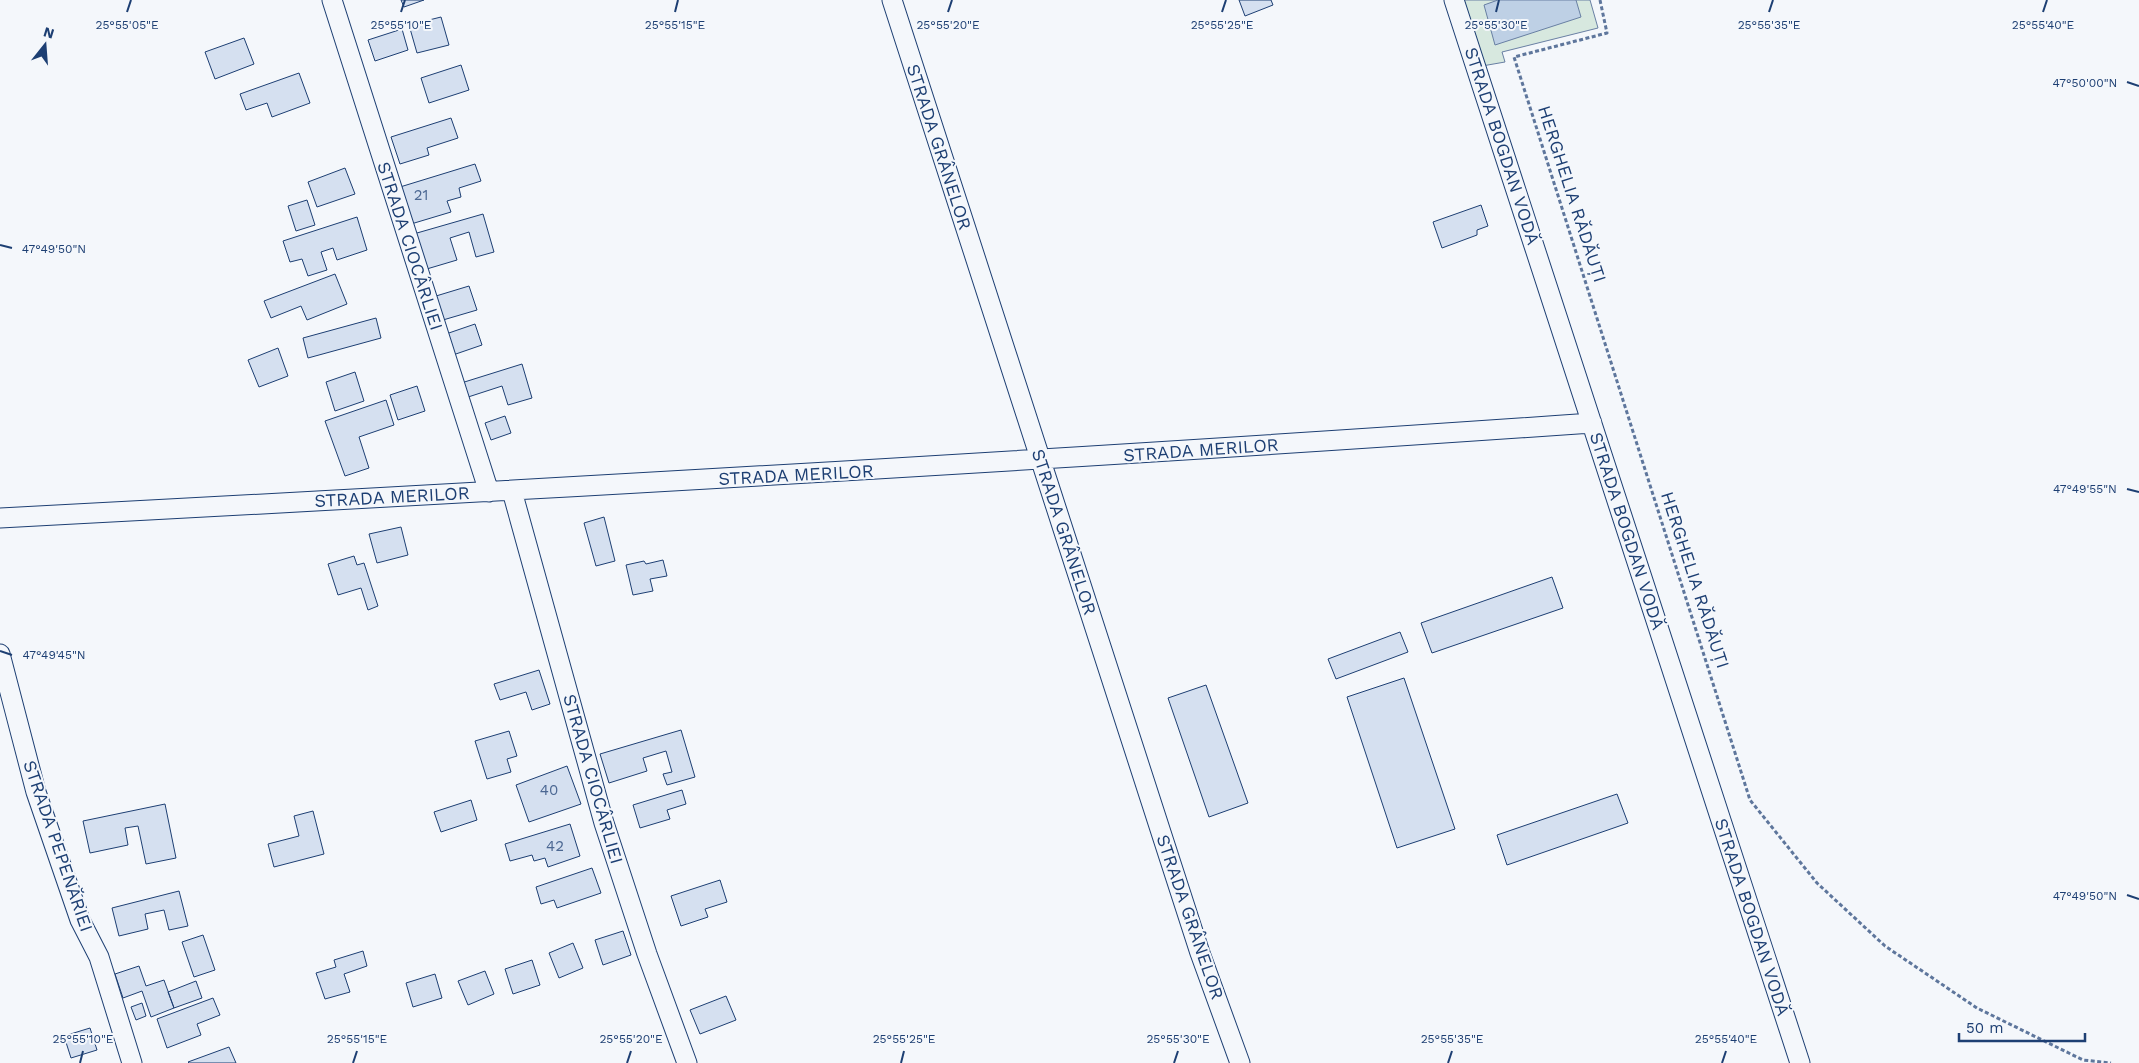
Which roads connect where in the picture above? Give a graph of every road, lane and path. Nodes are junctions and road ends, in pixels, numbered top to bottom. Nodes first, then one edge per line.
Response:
1 (332, 0) edge
2 (892, 0) edge
3 (1454, 0) edge
4 (1600, 0) edge
5 (1592, 423) junction
6 (1041, 460) junction
7 (512, 491) junction
8 (489, 492) junction
9 (0, 518) edge
10 (0, 654) edge
11 (132, 1063) edge
12 (687, 1063) edge
13 (1240, 1063) edge
14 (1800, 1063) edge
15 (2111, 1063) edge

1 - 8 street, STRADA CIOCÂRLIEI
2 - 6 street, STRADA GRÂNELOR
3 - 5 street, STRADA BOGDAN VODĂ
4 - 15 path, HERGHELIA RĂDĂUȚI
5 - 6 street, STRADA MERILOR
5 - 14 street, STRADA BOGDAN VODĂ
6 - 7 street, STRADA MERILOR
6 - 13 street, STRADA GRÂNELOR
7 - 8 street, STRADA MERILOR
7 - 12 street, STRADA CIOCÂRLIEI
8 - 9 street, STRADA MERILOR
10 - 11 street, STRADA PEPENĂRIEI

